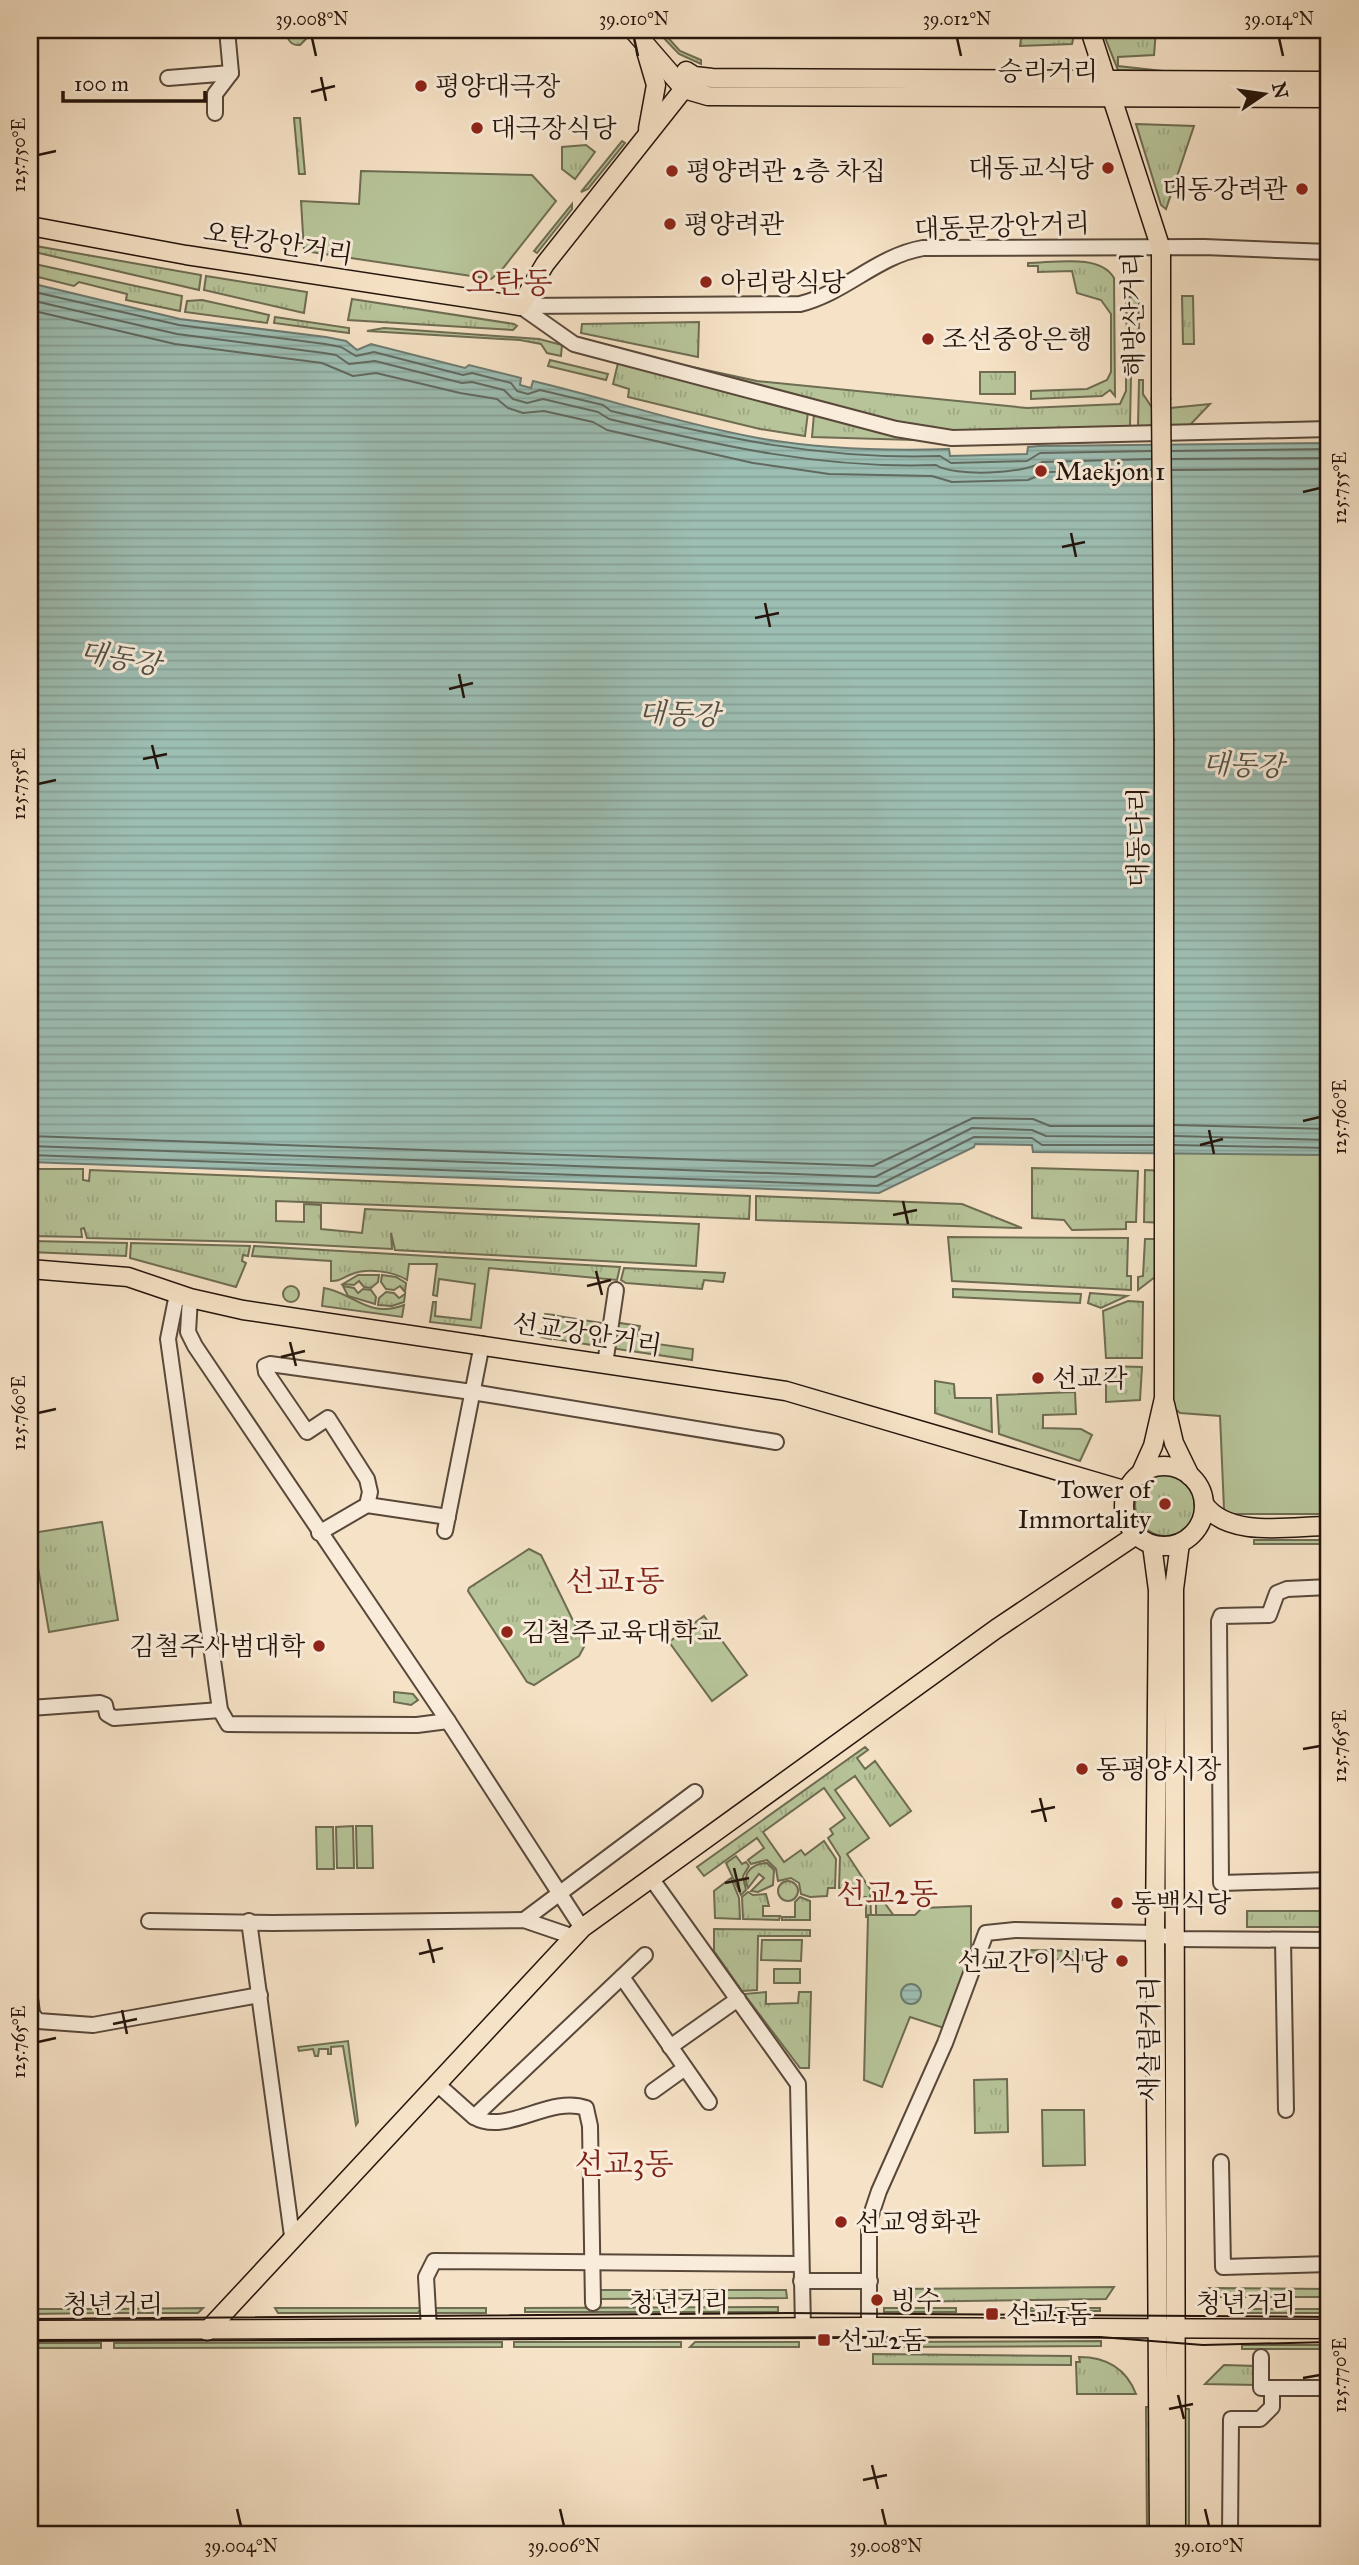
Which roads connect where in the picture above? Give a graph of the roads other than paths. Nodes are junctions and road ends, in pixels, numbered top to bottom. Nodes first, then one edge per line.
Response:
1 (227, 30) edge
2 (633, 30) edge
3 (649, 30) edge
4 (1090, 30) edge
5 (231, 73) junction
6 (168, 78) dead end
7 (1329, 81) edge
8 (689, 83) junction
9 (1109, 89) junction
10 (1329, 98) edge
11 (215, 113) dead end
12 (646, 138) junction
13 (30, 226) edge
14 (1161, 249) junction
15 (1329, 252) edge
16 (520, 306) junction
17 (1161, 398) joint
18 (1329, 429) edge
19 (30, 1269) edge
20 (616, 1290) dead end
21 (183, 1296) junction
22 (482, 1344) junction
23 (605, 1364) junction
24 (472, 1392) junction
25 (1164, 1398) junction
26 (776, 1442) dead end
27 (1140, 1475) junction
28 (1190, 1476) junction
29 (1127, 1491) junction
30 (1204, 1504) junction
31 (367, 1505) junction
32 (1329, 1525) edge
33 (1238, 1526) junction
34 (319, 1533) junction
35 (1136, 1535) junction
36 (1186, 1540) junction
37 (1152, 1545) junction
38 (1329, 1587) edge
39 (30, 1708) edge
40 (220, 1710) junction
41 (449, 1721) junction
42 (695, 1792) dead end
43 (651, 1878) junction
44 (1329, 1880) edge
45 (559, 1896) junction
46 (524, 1920) junction
47 (149, 1921) dead end
48 (249, 1921) junction
49 (578, 1933) junction
50 (1155, 1933) junction
51 (1175, 1939) junction
52 (1283, 1940) junction
53 (1329, 1940) edge
54 (645, 1955) dead end
55 (622, 1977) junction
56 (260, 1995) junction
57 (30, 1997) edge
58 (738, 1999) junction
59 (31, 2013) edge
60 (670, 2047) junction
61 (685, 2068) junction
62 (436, 2083) junction
63 (653, 2091) dead end
64 (709, 2102) dead end
65 (1286, 2110) dead end
66 (474, 2117) junction
67 (1222, 2162) dead end
68 (292, 2236) junction
69 (592, 2263) junction
70 (801, 2264) junction
71 (1329, 2264) edge
72 (801, 2281) junction
73 (870, 2281) junction
74 (593, 2303) dead end
75 (869, 2327) junction
76 (803, 2328) junction
77 (429, 2329) junction
78 (1157, 2329) junction
79 (1176, 2329) junction
80 (1329, 2329) edge
81 (30, 2330) edge
82 (206, 2331) junction
83 (1261, 2357) dead end
84 (1272, 2388) junction
85 (1329, 2388) edge
86 (1159, 2535) edge
87 (1176, 2535) edge
88 (1230, 2535) edge

1 - 5 street
2 - 8 main road
2 - 12 main road
3 - 8 main road
4 - 9 main road, 해방산거리
5 - 6 street
5 - 11 street
7 - 9 main road, 승리거리
8 - 9 main road, 승리거리
8 - 12 main road
9 - 10 main road, 승리거리
9 - 14 main road, 해방산거리
12 - 16 main road
13 - 16 main road, 오탄강안거리
14 - 15 street, 대동문강안거리
14 - 16 street, 대동문강안거리
14 - 17 main road, 해방산거리
16 - 18 street
17 - 25 main road, 대동다리, bridge
19 - 21 main road, 선교강안거리
20 - 23 street
21 - 22 main road, 선교강안거리
21 - 34 street
21 - 40 street
22 - 23 main road, 선교강안거리
22 - 24 street
23 - 29 main road, 선교강안거리
24 - 26 street
24 - 31 street
24 - 31 street
25 - 27 main road
25 - 28 main road
27 - 28 main road
27 - 29 main road
28 - 30 main road
29 - 35 main road
30 - 33 main road
30 - 36 main road, 새살림거리
31 - 34 street
32 - 33 main road
33 - 36 main road
34 - 41 street
35 - 37 main road
35 - 43 main road
36 - 37 main road
36 - 51 main road, 새살림거리
37 - 50 main road, 새살림거리
38 - 44 street
39 - 40 street
40 - 41 street
41 - 45 street
42 - 45 street
43 - 49 main road
43 - 58 street
45 - 46 street
45 - 49 street
46 - 48 street
46 - 49 street
47 - 48 street
48 - 56 street
49 - 62 main road
50 - 51 street
50 - 73 street
50 - 78 main road, 새살림거리
51 - 52 street
51 - 79 main road, 새살림거리
52 - 53 street
52 - 65 street
54 - 55 street
55 - 60 street
55 - 66 street
56 - 59 street
56 - 68 street
57 - 59 street
58 - 60 street
58 - 70 street
60 - 61 street
61 - 63 street
61 - 64 street
62 - 66 street
62 - 68 main road
66 - 69 street
67 - 71 street
68 - 82 main road
69 - 70 street
69 - 74 street
69 - 77 street
70 - 72 street
72 - 73 street
72 - 76 street
73 - 75 street
75 - 76 main road, 청년거리
75 - 78 main road, 청년거리
76 - 77 main road, 청년거리
77 - 82 main road, 청년거리
78 - 79 main road, 청년거리
78 - 86 main road, 새살림거리
79 - 80 main road, 청년거리
79 - 87 main road, 새살림거리
81 - 82 main road, 청년거리
83 - 84 street
84 - 85 street
84 - 88 street

